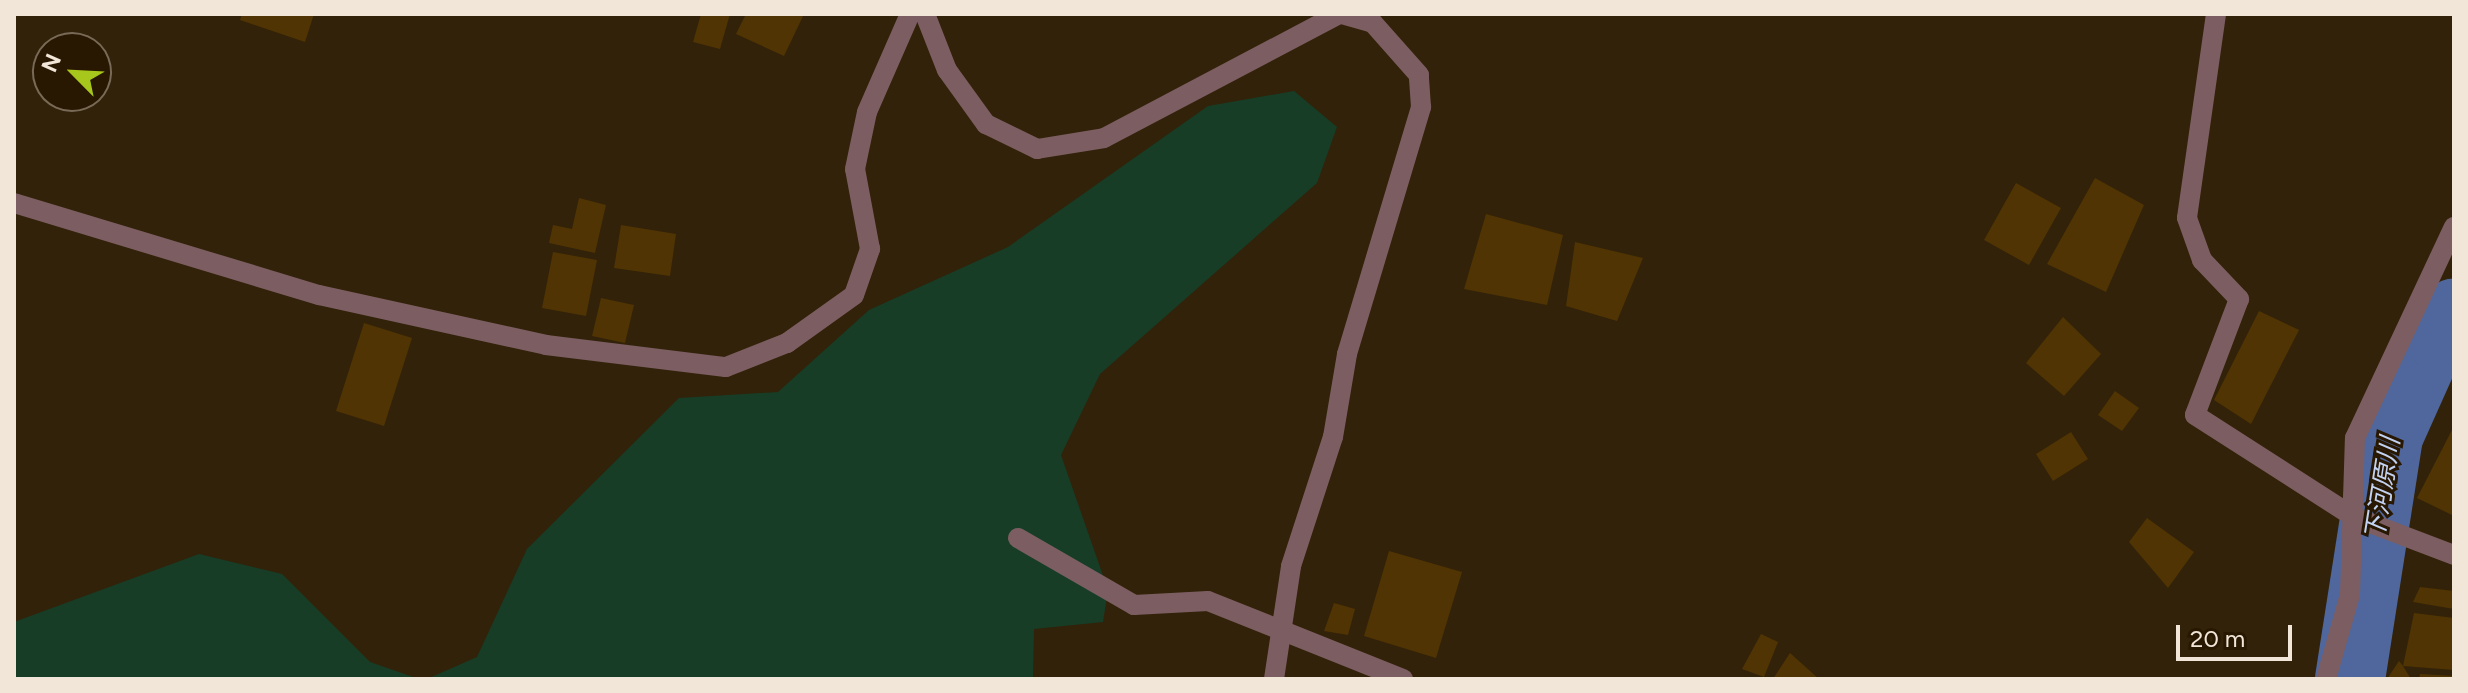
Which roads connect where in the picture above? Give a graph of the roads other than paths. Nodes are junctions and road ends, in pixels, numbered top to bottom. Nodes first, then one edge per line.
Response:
1 (910, 14) edge
2 (925, 14) edge
3 (1340, 14) edge
4 (2216, 14) edge
5 (14, 203) edge
6 (2454, 227) edge
7 (2355, 517) junction
8 (1018, 538) dead end
9 (2454, 555) edge
10 (1286, 633) junction
11 (1274, 679) edge
12 (1403, 679) edge
13 (2326, 679) edge

1 - 5 street
2 - 3 street
3 - 10 street
4 - 7 street
6 - 7 street
7 - 9 street
7 - 13 street
8 - 10 street
10 - 11 street
10 - 12 street

